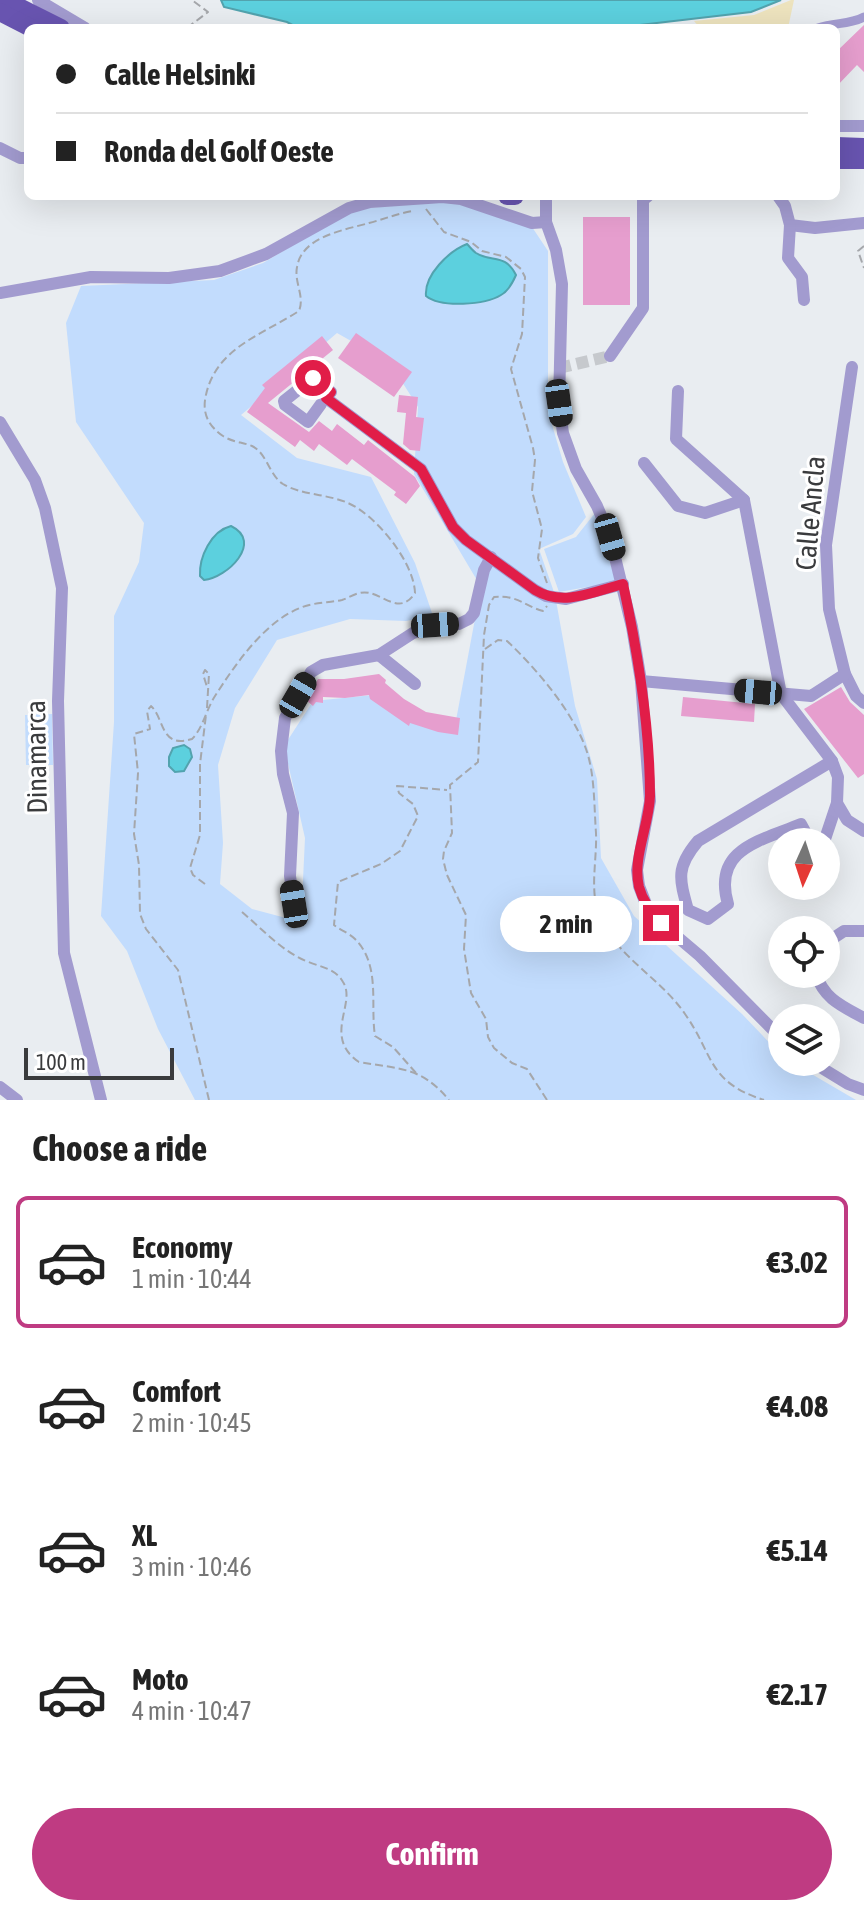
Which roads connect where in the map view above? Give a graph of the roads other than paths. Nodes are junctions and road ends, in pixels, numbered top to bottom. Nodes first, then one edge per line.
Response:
1 (5, 0) edge
2 (38, 0) edge
3 (0, 12) edge
4 (864, 17) edge
5 (24, 24) edge
6 (53, 24) edge
7 (78, 24) edge
8 (829, 24) edge
9 (840, 126) edge
10 (864, 126) edge
11 (840, 146) edge
12 (864, 147) edge
13 (0, 148) edge
14 (24, 158) edge
15 (840, 160) edge
16 (864, 160) edge
17 (399, 200) edge
18 (464, 200) edge
19 (518, 200) edge
20 (546, 200) edge
21 (643, 200) edge
22 (781, 200) edge
23 (546, 222) junction
24 (532, 223) junction
25 (864, 223) edge
26 (790, 225) junction
27 (0, 293) edge
28 (804, 300) dead end
29 (610, 356) tunnel mouth
30 (852, 367) dead end
31 (678, 391) dead end
32 (321, 404) dead end
33 (0, 422) edge
34 (644, 463) dead end
35 (744, 500) junction
36 (491, 557) junction
37 (623, 584) junction
38 (379, 655) junction
39 (845, 674) junction
40 (641, 681) junction
41 (415, 684) dead end
42 (781, 694) junction
43 (864, 703) edge
44 (832, 761) junction
45 (837, 803) junction
46 (829, 828) edge
47 (864, 831) edge
48 (768, 837) edge
49 (294, 904) dead end
50 (864, 931) edge
51 (840, 934) edge
52 (821, 988) edge
53 (864, 1017) edge
54 (768, 1025) edge
55 (833, 1076) edge
56 (0, 1087) edge
57 (864, 1090) edge
58 (17, 1100) edge
59 (101, 1100) edge

1 - 6 main road
2 - 7 street
3 - 5 main road
4 - 8 street
9 - 10 street
11 - 12 main road
13 - 14 street
15 - 16 main road
17 - 27 street
18 - 24 street
19 - 24 street
20 - 23 street
21 - 29 street
22 - 26 street
23 - 24 street
23 - 37 street
25 - 26 street
26 - 28 street
30 - 39 street, Calle Ancla
31 - 35 street
32 - 36 street
33 - 59 street, Dinamarca
34 - 35 street
35 - 42 street
36 - 37 street
36 - 38 street
37 - 40 street
38 - 41 street
38 - 49 street
39 - 42 street
39 - 43 street, Calle Ancla
40 - 42 street
40 - 54 street
42 - 44 street
44 - 45 street
44 - 48 street
45 - 46 street
45 - 47 street
50 - 51 street
52 - 53 street
55 - 57 street
56 - 58 street

